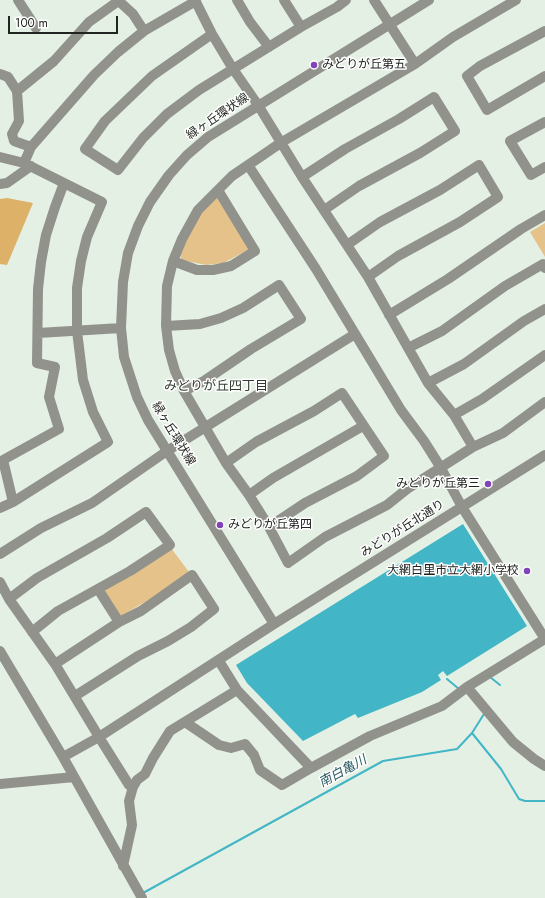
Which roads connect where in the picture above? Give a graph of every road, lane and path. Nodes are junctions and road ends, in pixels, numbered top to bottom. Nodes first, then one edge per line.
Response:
1 (18, 0) edge
2 (195, 0) edge
3 (237, 0) edge
4 (284, 0) edge
5 (346, 0) edge
6 (374, 0) edge
7 (429, 0) edge
8 (516, 0) edge
9 (335, 4) edge
10 (390, 24) junction
11 (301, 27) junction
12 (36, 28) dead end
13 (144, 31) junction
14 (545, 31) edge
15 (212, 34) junction
16 (269, 47) junction
17 (415, 64) junction
18 (233, 68) junction
19 (0, 74) edge
20 (545, 76) edge
21 (0, 80) edge
22 (0, 85) edge
23 (17, 91) junction
24 (258, 105) junction
25 (545, 122) edge
26 (282, 142) junction
27 (31, 147) junction
28 (0, 157) edge
29 (27, 164) junction
30 (248, 165) junction
31 (545, 167) edge
32 (302, 176) junction
33 (64, 183) junction
34 (0, 184) edge
35 (218, 190) junction
36 (324, 210) junction
37 (545, 215) edge
38 (347, 245) junction
39 (173, 262) junction
40 (545, 268) edge
41 (368, 277) junction
42 (545, 309) edge
43 (389, 315) junction
44 (166, 326) junction
45 (121, 328) junction
46 (77, 331) junction
47 (38, 333) junction
48 (355, 334) junction
49 (408, 348) junction
50 (545, 355) edge
51 (428, 383) junction
52 (184, 391) junction
53 (545, 402) edge
54 (454, 416) junction
55 (363, 426) junction
56 (205, 427) junction
57 (473, 447) junction
58 (167, 450) junction
59 (545, 456) edge
60 (226, 463) junction
61 (441, 468) junction
62 (249, 495) junction
63 (13, 502) junction
64 (462, 507) junction
65 (0, 508) edge
66 (269, 527) junction
67 (0, 554) edge
68 (0, 582) edge
69 (98, 589) junction
70 (9, 599) junction
71 (118, 622) junction
72 (274, 624) junction
73 (32, 632) junction
74 (0, 651) edge
75 (219, 661) junction
76 (55, 664) junction
77 (467, 688) junction
78 (237, 690) junction
79 (74, 696) junction
80 (184, 722) junction
81 (99, 737) junction
82 (63, 757) junction
83 (545, 766) edge
84 (311, 768) junction
85 (74, 777) junction
86 (0, 784) edge
87 (133, 787) junction
88 (123, 866) junction
89 (142, 898) edge

1 - 12 street
2 - 13 street
2 - 15 street
3 - 16 street
4 - 11 street
5 - 9 street
6 - 10 street
7 - 10 street, 緑ヶ丘環状線
8 - 17 street
9 - 11 street
10 - 17 street
10 - 24 street, 緑ヶ丘環状線
11 - 16 street
13 - 23 street
13 - 27 street
14 - 20 street
15 - 18 street
15 - 18 street
16 - 18 street
17 - 26 street
18 - 24 street
19 - 23 street
21 - 22 street
23 - 27 street
24 - 26 street
24 - 45 street, 緑ヶ丘環状線
25 - 31 street
26 - 30 street
26 - 32 street
27 - 29 street
28 - 29 street
29 - 33 street
29 - 34 street
30 - 35 street
30 - 48 street
32 - 36 street
32 - 36 street
33 - 46 street
33 - 47 street
35 - 39 street
35 - 39 street
36 - 38 street
37 - 43 street
38 - 41 street
38 - 41 street
39 - 44 street
40 - 49 street
41 - 43 street
42 - 51 street
43 - 49 street
44 - 52 street
44 - 52 street
45 - 46 street
45 - 58 street, 緑ヶ丘環状線
46 - 47 street
46 - 63 street
47 - 63 street
48 - 56 street
48 - 61 street
49 - 51 street
50 - 54 street
51 - 54 street
52 - 56 street
53 - 57 street
54 - 57 street
55 - 60 street
55 - 62 street
55 - 66 street
56 - 58 street
56 - 60 street
57 - 61 street
58 - 67 street
58 - 72 street, 緑ヶ丘環状線
59 - 64 street, みどりが丘北通り
60 - 62 street
61 - 64 street
61 - 66 street
62 - 66 street
63 - 65 street
64 - 72 street, みどりが丘北通り
64 - 77 street
68 - 70 street
69 - 70 street
69 - 71 street
69 - 73 street
70 - 73 street
71 - 76 street
71 - 79 street
72 - 75 street, みどりが丘北通り
73 - 76 street
74 - 82 street
75 - 78 street
75 - 81 street, みどりが丘北通り
76 - 79 street
77 - 83 street
77 - 84 street
78 - 80 street
78 - 84 street
79 - 81 street
80 - 84 street
80 - 87 street
81 - 82 street, みどりが丘北通り
81 - 87 street
82 - 85 street
85 - 86 street
85 - 88 street
87 - 88 street
88 - 89 street

